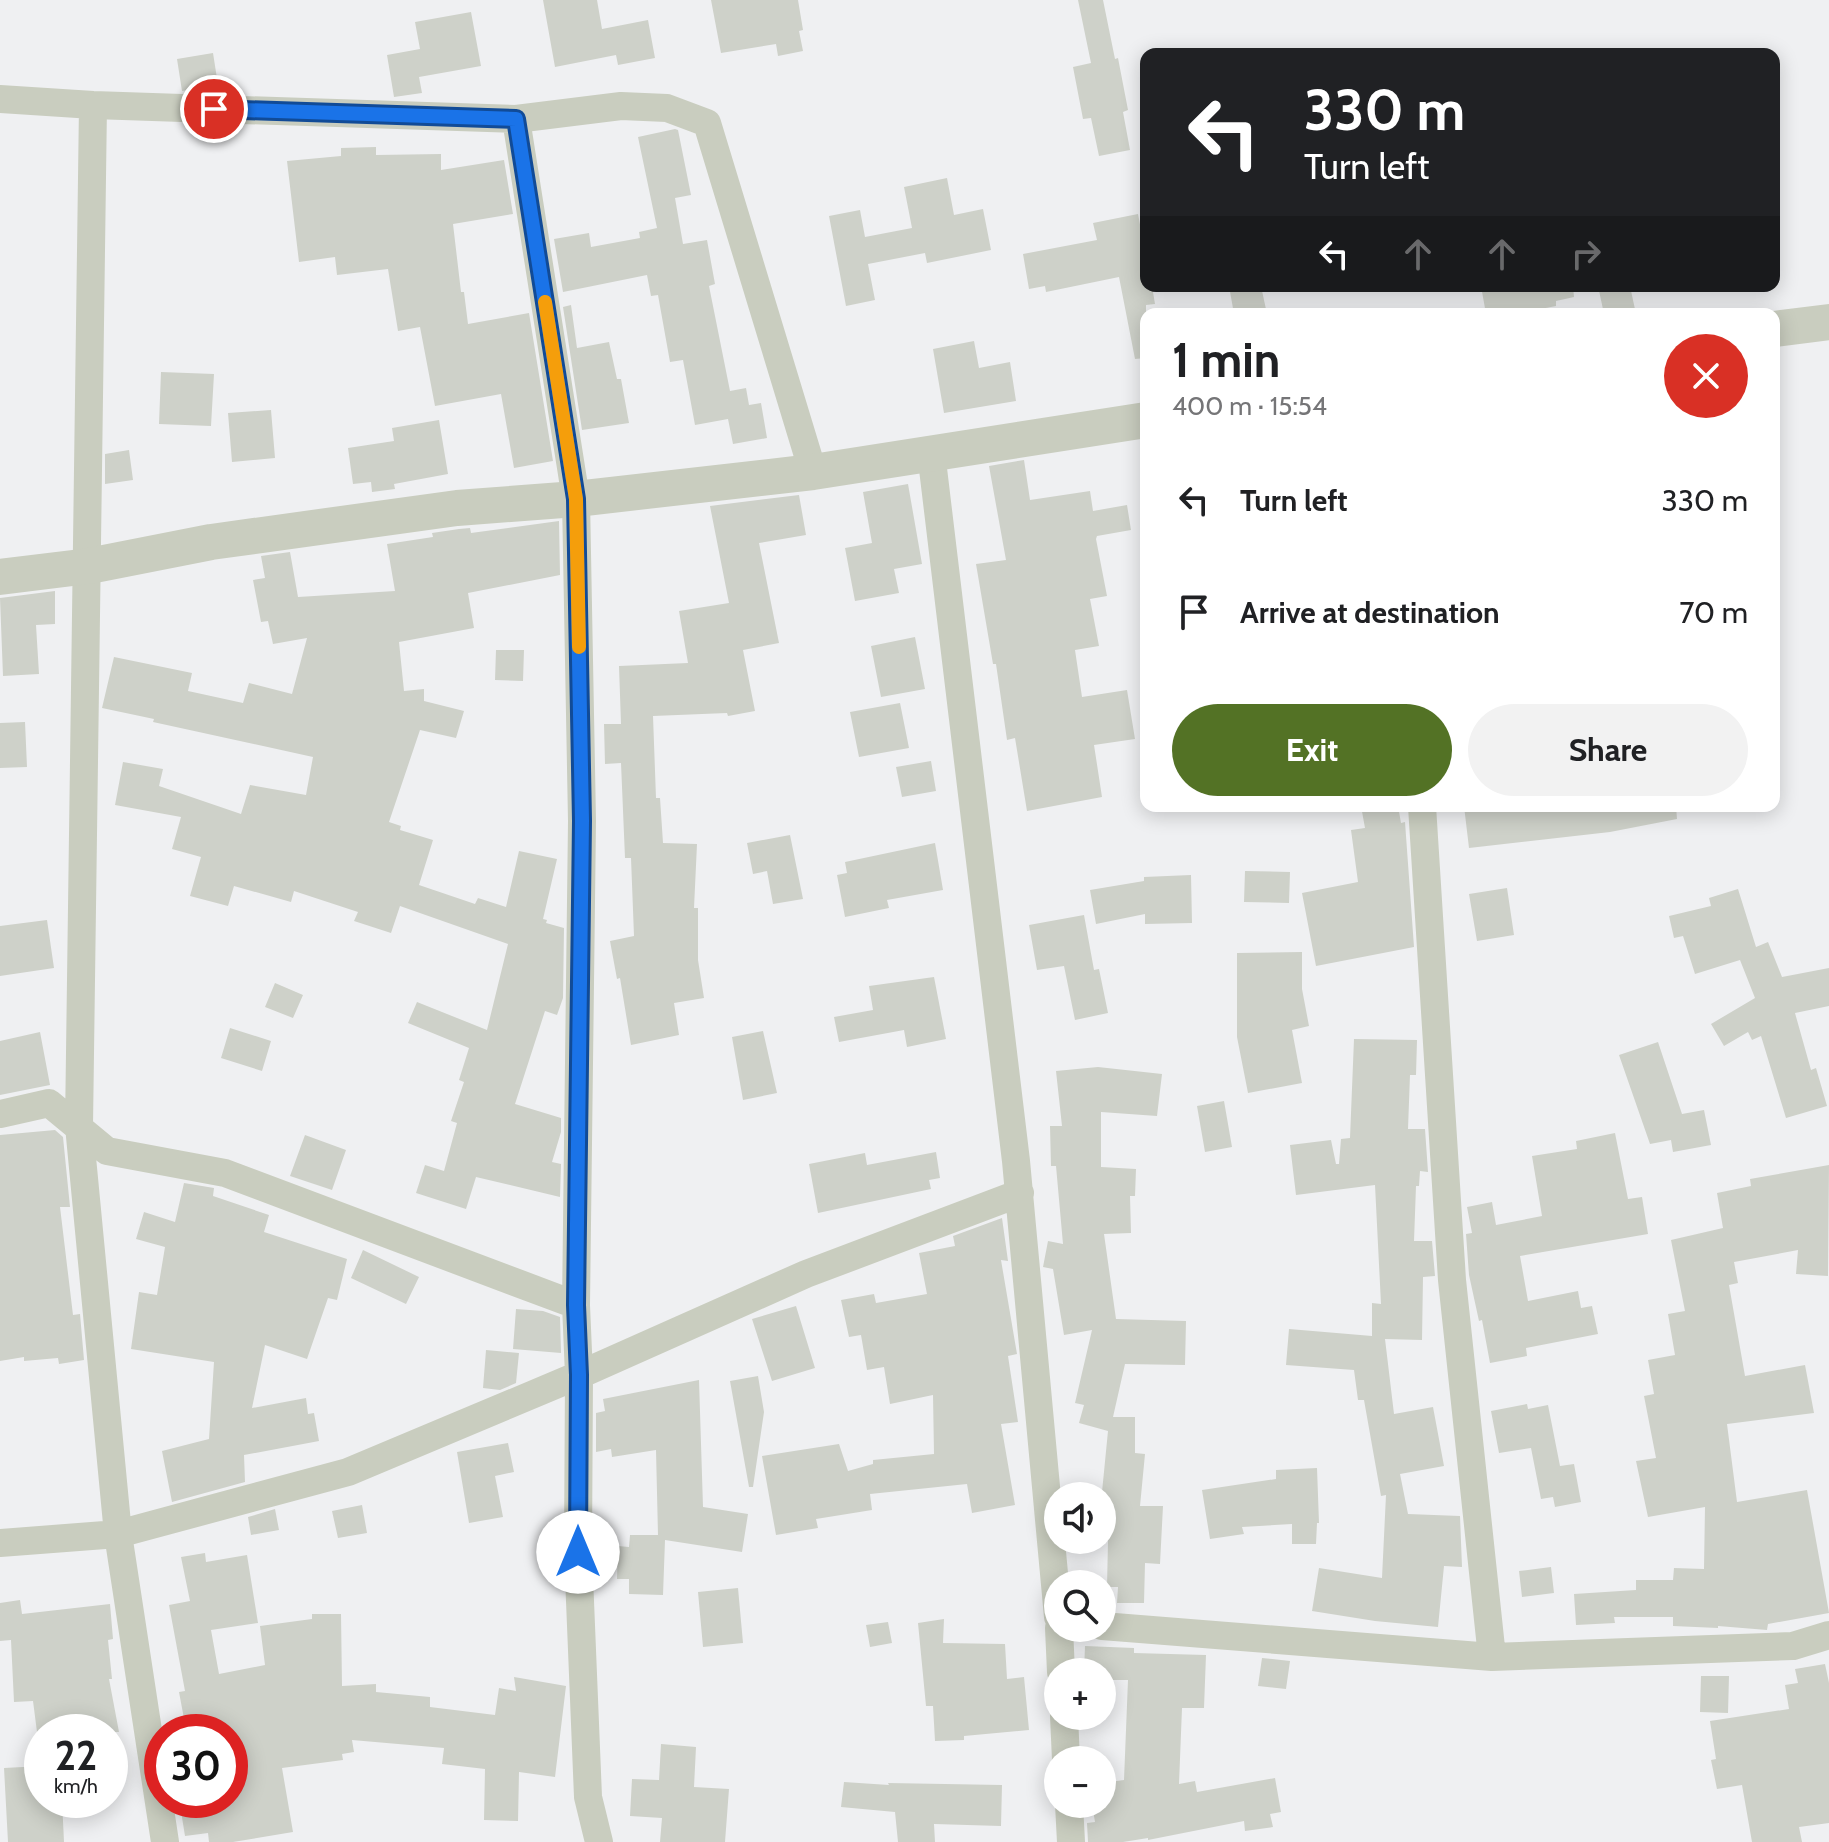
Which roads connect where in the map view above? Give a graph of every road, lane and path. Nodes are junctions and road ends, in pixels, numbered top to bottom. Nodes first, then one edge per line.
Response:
1 (0, 99) edge
2 (93, 105) junction
3 (516, 119) junction
4 (1829, 322) edge
5 (1780, 328) edge
6 (1140, 421) edge
7 (931, 452) junction
8 (813, 472) junction
9 (576, 499) junction
10 (89, 566) junction
11 (0, 577) edge
12 (1422, 812) edge
13 (0, 1114) edge
14 (79, 1126) junction
15 (1020, 1193) junction
16 (576, 1305) junction
17 (579, 1375) junction
18 (118, 1534) junction
19 (0, 1543) edge
20 (1054, 1570) edge
21 (1116, 1627) edge
22 (1829, 1635) edge
23 (1492, 1657) junction
24 (1070, 1818) edge
25 (165, 1842) edge
26 (599, 1842) edge
27 (1071, 1842) edge

1 - 2 street
2 - 3 street
2 - 10 street
3 - 8 street
3 - 9 street
4 - 5 street
6 - 7 street
7 - 8 street
7 - 15 street
8 - 9 street
9 - 10 street
9 - 16 street
10 - 11 street
10 - 14 street
12 - 23 street
13 - 14 street
14 - 16 street
14 - 18 street
15 - 17 street
15 - 20 street
16 - 17 street
17 - 18 street
17 - 26 street
18 - 19 street
18 - 25 street
21 - 23 street
22 - 23 street
24 - 27 street

